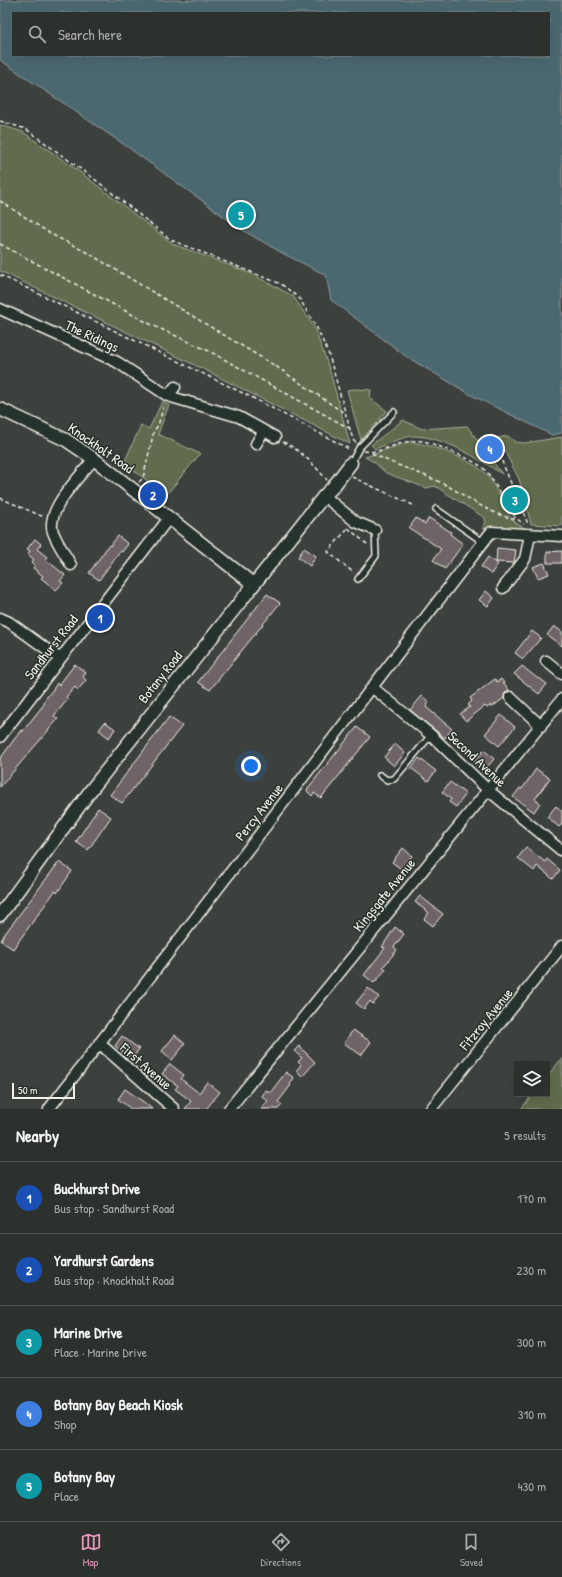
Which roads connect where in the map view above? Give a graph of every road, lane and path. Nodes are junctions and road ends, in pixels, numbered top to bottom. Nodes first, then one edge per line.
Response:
1 (0, 121) edge
2 (0, 201) edge
3 (0, 244) edge
4 (0, 275) edge
5 (0, 309) edge
6 (175, 388) dead end
7 (168, 396) junction
8 (0, 409) edge
9 (394, 412) dead end
10 (345, 413) junction
11 (349, 428) junction
12 (263, 432) junction
13 (491, 436) dead end
14 (275, 437) joint
15 (256, 444) dead end
16 (359, 448) junction
17 (372, 453) junction
18 (353, 458) junction
19 (94, 460) junction
20 (348, 482) dead end
21 (333, 487) junction
22 (133, 489) junction
23 (324, 496) junction
24 (0, 498) edge
25 (415, 506) dead end
26 (436, 509) dead end
27 (169, 518) junction
28 (516, 519) junction
29 (52, 520) junction
30 (348, 529) dead end
31 (375, 530) joint
32 (530, 531) junction
33 (562, 536) edge
34 (483, 542) junction
35 (71, 565) dead end
36 (356, 576) joint
37 (253, 584) junction
38 (503, 588) dead end
39 (0, 618) edge
40 (59, 658) junction
41 (545, 659) dead end
42 (562, 674) edge
43 (373, 688) junction
44 (510, 697) dead end
45 (562, 699) edge
46 (541, 726) junction
47 (431, 735) junction
48 (0, 737) edge
49 (380, 775) dead end
50 (488, 790) junction
51 (562, 851) edge
52 (0, 916) edge
53 (562, 946) edge
54 (99, 1043) junction
55 (49, 1109) edge
56 (174, 1109) edge
57 (229, 1109) edge
58 (431, 1109) edge

1 - 10 path
2 - 10 path
3 - 11 path
4 - 18 path
5 - 7 street, The Ridings
6 - 7 street
7 - 12 street, The Ridings
7 - 22 path
8 - 19 street, Knockholt Road
9 - 16 lane
10 - 11 path
11 - 16 path
12 - 14 street, The Ridings
12 - 15 street
13 - 32 path
14 - 21 path
16 - 17 path
16 - 18 lane
17 - 28 path
17 - 28 path
18 - 21 street, Botany Road
19 - 22 street, Knockholt Road
19 - 29 street
20 - 25 path
21 - 23 street, Botany Road
22 - 27 street, Knockholt Road
23 - 31 street
23 - 37 street, Botany Road
24 - 29 path
26 - 34 lane
27 - 37 street, Knockholt Road
27 - 40 street, Sandhurst Road
28 - 32 path
29 - 35 street
30 - 36 path
31 - 36 lane
32 - 33 street
32 - 34 street, Percy Avenue
32 - 38 street
34 - 43 street, Percy Avenue
37 - 52 street, Botany Road
39 - 40 street
40 - 48 street, Sandhurst Road
41 - 42 street
43 - 47 street, Second Avenue
43 - 54 street, Percy Avenue
44 - 46 street
45 - 46 street, Kingsgate Avenue
46 - 50 street, Kingsgate Avenue
47 - 49 lane
47 - 50 street, Second Avenue
50 - 51 street, Second Avenue
50 - 57 street, Kingsgate Avenue
53 - 58 street, Fitzroy Avenue
54 - 55 street, Percy Avenue
54 - 56 street, First Avenue

